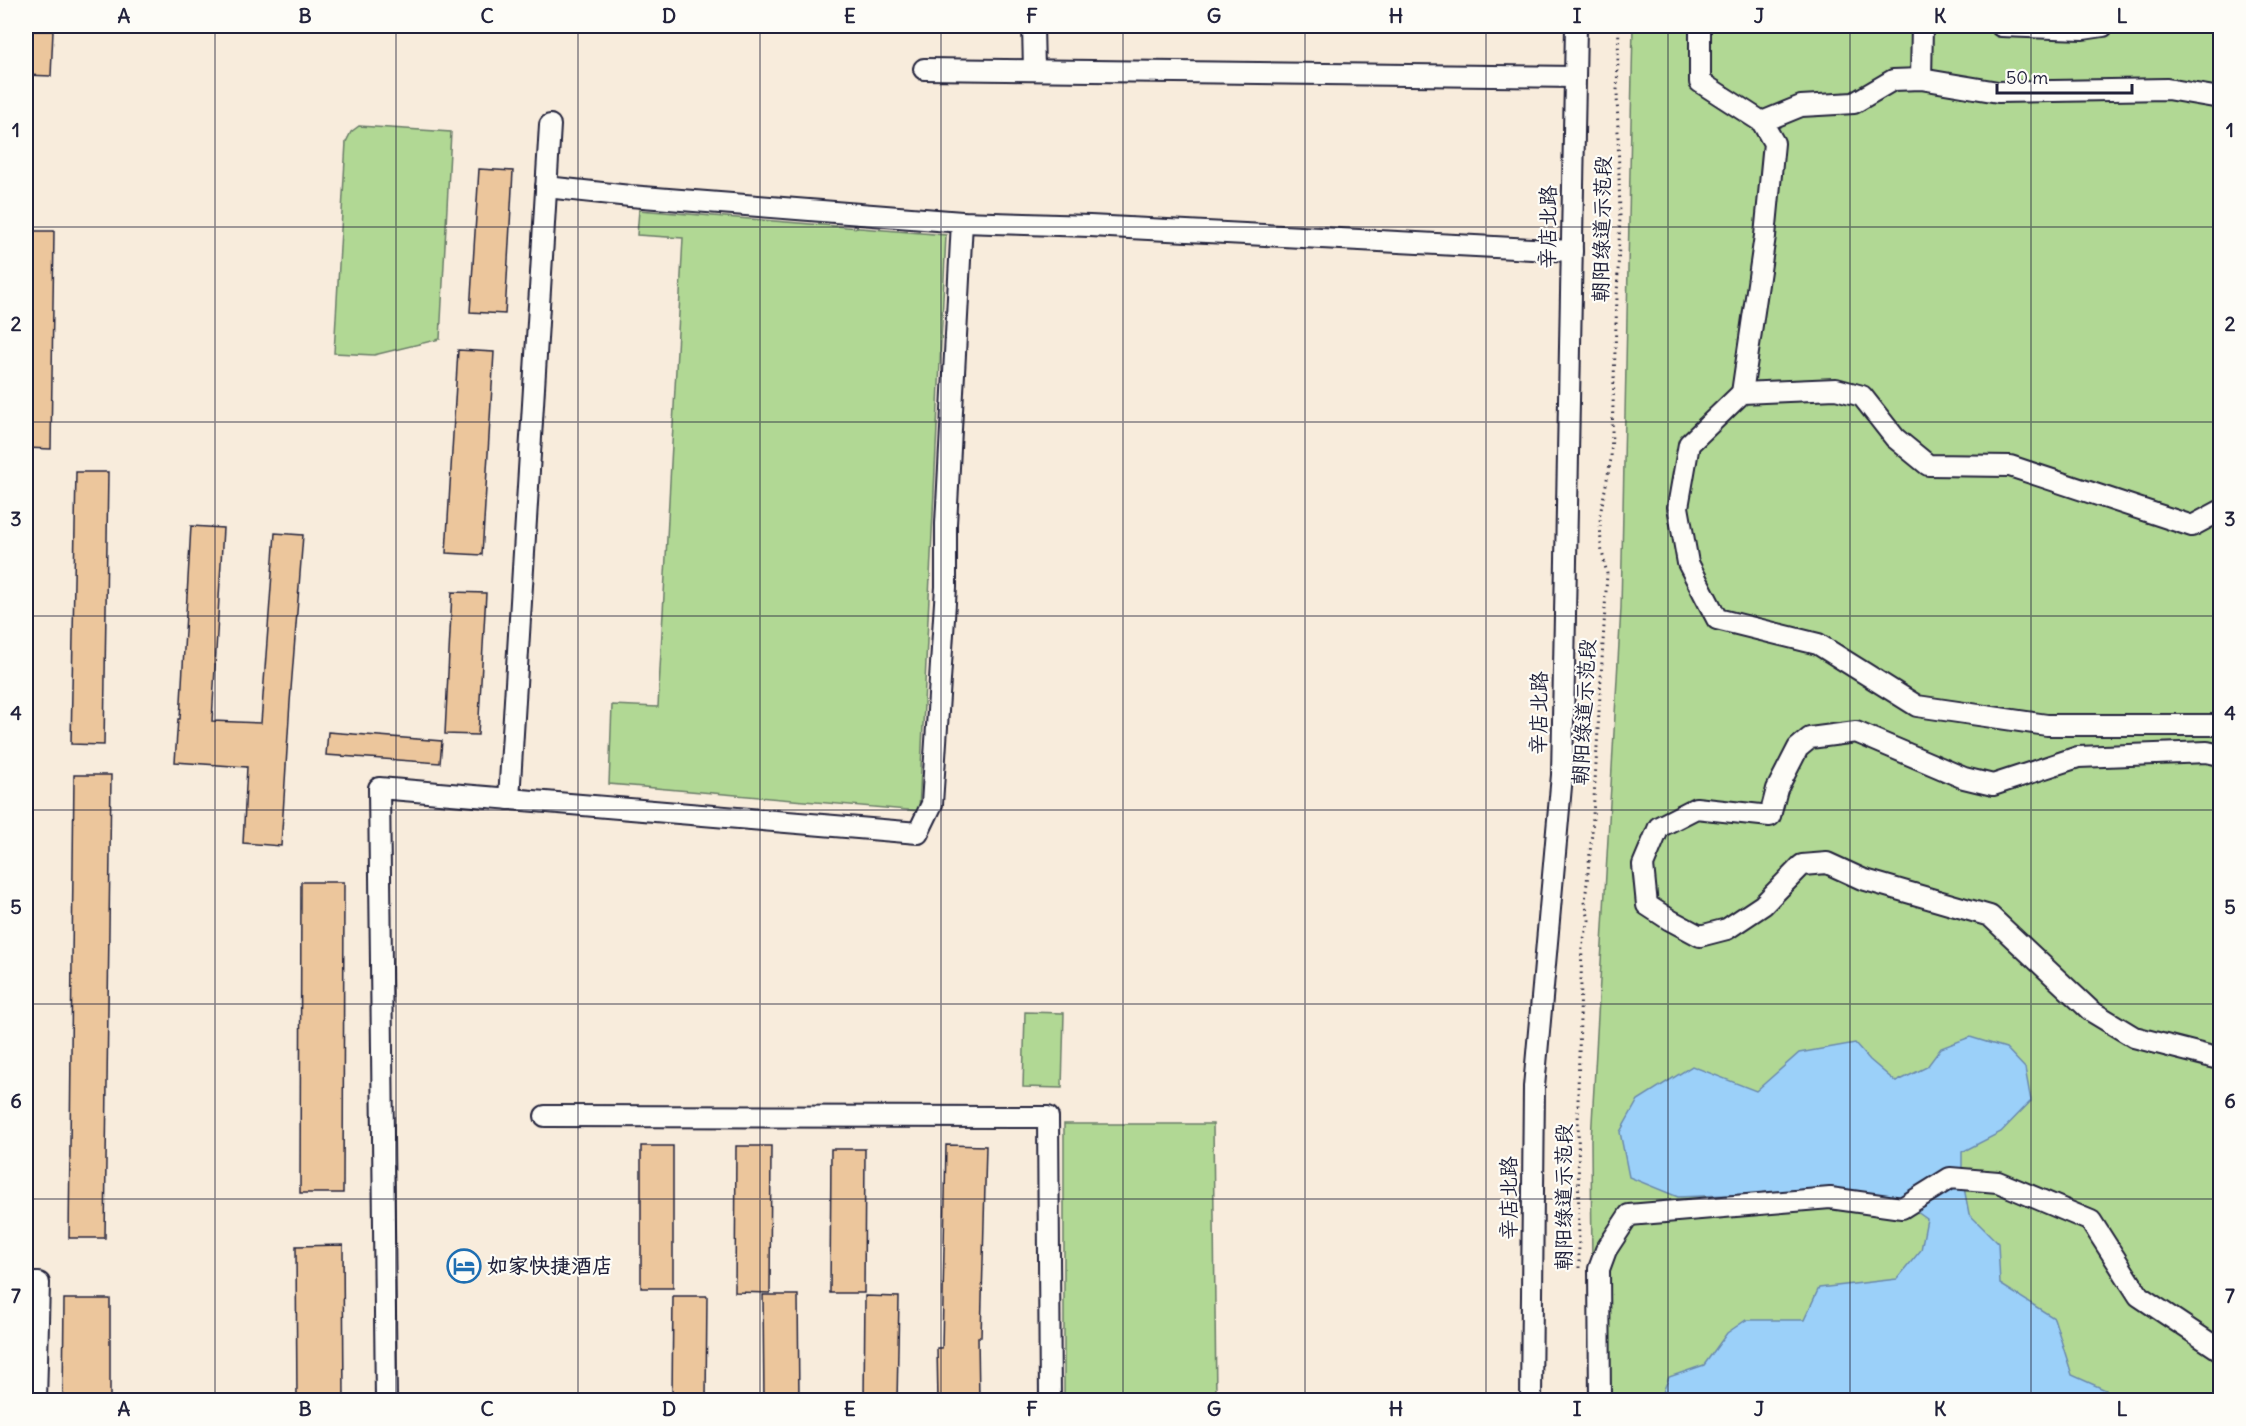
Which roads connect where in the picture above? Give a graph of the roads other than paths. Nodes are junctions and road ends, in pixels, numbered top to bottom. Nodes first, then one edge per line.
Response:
1 (1033, 26) edge
2 (1576, 26) edge
3 (1700, 26) edge
4 (1922, 26) edge
5 (2001, 26) edge
6 (2103, 26) edge
7 (924, 69) dead end
8 (1034, 70) junction
9 (1575, 76) junction
10 (1921, 79) junction
11 (2220, 98) edge
12 (1762, 122) junction
13 (550, 125) dead end
14 (546, 187) junction
15 (962, 222) junction
16 (1572, 251) junction
17 (1742, 393) junction
18 (2220, 510) edge
19 (2220, 725) edge
20 (2220, 755) edge
21 (509, 799) junction
22 (2220, 1059) edge
23 (545, 1116) dead end
24 (26, 1283) edge
25 (2220, 1350) edge
26 (36, 1401) edge
27 (386, 1401) edge
28 (1050, 1401) edge
29 (1531, 1401) edge
30 (1600, 1401) edge

1 - 8 street
2 - 9 street, 辛店北路
3 - 12 street
4 - 10 street
5 - 6 street
7 - 8 street
8 - 9 street
9 - 16 street, 辛店北路
10 - 11 street
10 - 12 street
12 - 17 street
13 - 14 street
14 - 15 street
14 - 21 street
15 - 16 street
15 - 21 street
16 - 29 street, 辛店北路
17 - 18 street
17 - 19 street
20 - 22 street
21 - 27 street
23 - 28 street
24 - 26 street
25 - 30 street

